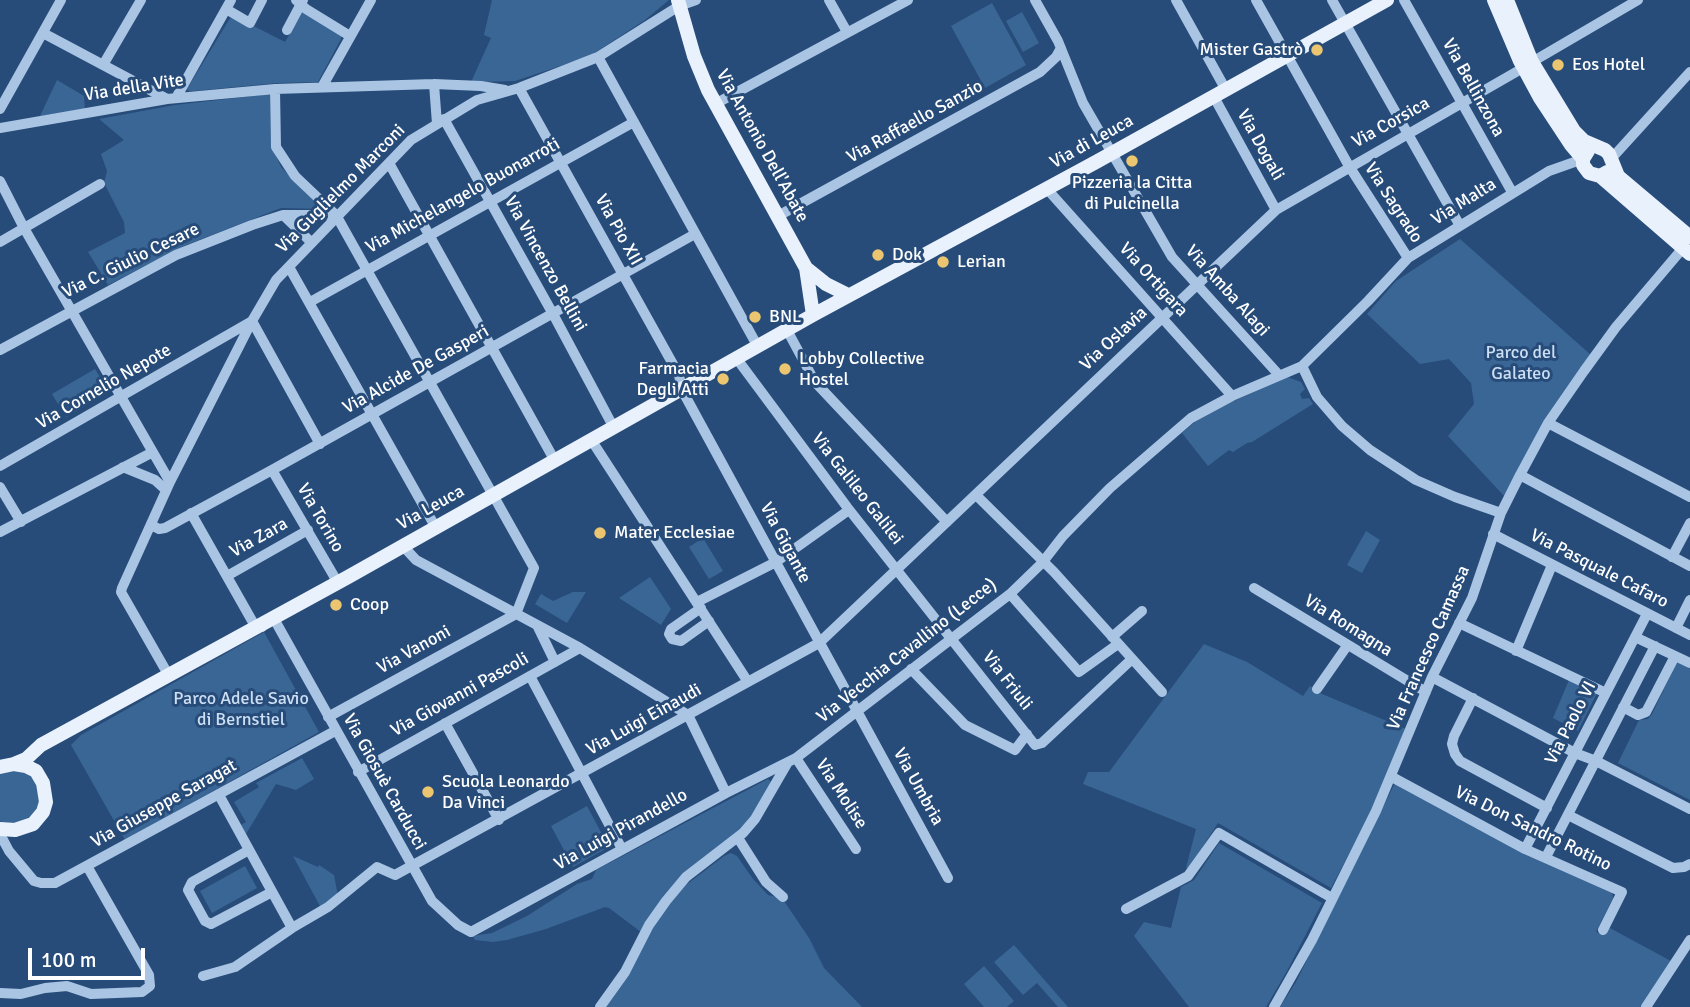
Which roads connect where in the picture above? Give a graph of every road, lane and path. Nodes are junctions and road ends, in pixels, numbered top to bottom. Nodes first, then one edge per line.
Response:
1 (61, 0) edge
2 (141, 0) edge
3 (262, 0) edge
4 (696, 0) edge
5 (829, 0) edge
6 (908, 0) edge
7 (1036, 0) edge
8 (1176, 0) edge
9 (1256, 0) edge
10 (1332, 0) edge
11 (1387, 0) edge
12 (1404, 0) edge
13 (1494, 0) edge
14 (1507, 0) edge
15 (1638, 0) edge
16 (300, 1) edge
17 (369, 1) edge
18 (679, 3) edge
19 (229, 4) edge
20 (1345, 24) junction
21 (287, 30) dead end
22 (847, 32) junction
23 (43, 33) junction
24 (350, 36) junction
25 (1061, 48) junction
26 (1287, 56) junction
27 (598, 57) junction
28 (103, 65) junction
29 (1528, 65) junction
30 (1690, 72) edge
31 (434, 84) junction
32 (456, 86) junction
33 (322, 87) junction
34 (275, 89) junction
35 (513, 89) junction
36 (1220, 94) junction
37 (172, 99) junction
38 (1461, 103) junction
39 (715, 104) junction
40 (463, 108) junction
41 (0, 109) edge
42 (441, 121) junction
43 (634, 122) junction
44 (0, 128) edge
45 (1634, 131) junction
46 (1408, 133) junction
47 (1571, 145) junction
48 (1598, 148) junction
49 (1112, 153) junction
50 (1611, 161) junction
51 (561, 162) junction
52 (389, 163) junction
53 (1349, 166) junction
54 (1591, 170) junction
55 (1540, 177) junction
56 (0, 181) edge
57 (100, 184) dead end
58 (1047, 189) junction
59 (1513, 192) junction
60 (490, 200) junction
61 (1276, 209) junction
62 (283, 215) junction
63 (336, 215) junction
64 (778, 216) junction
65 (1459, 224) junction
66 (24, 228) junction
67 (429, 234) junction
68 (695, 234) junction
69 (0, 242) edge
70 (311, 242) junction
71 (1688, 246) edge
72 (1408, 258) junction
73 (289, 267) junction
74 (806, 268) junction
75 (367, 269) junction
76 (623, 275) junction
77 (1196, 284) junction
78 (848, 295) junction
79 (310, 302) junction
80 (71, 311) junction
81 (553, 314) junction
82 (813, 315) junction
83 (1163, 318) junction
84 (253, 321) junction
85 (787, 330) junction
86 (225, 337) junction
87 (240, 345) junction
88 (758, 347) junction
89 (492, 348) junction
90 (0, 349) edge
91 (737, 359) junction
92 (1302, 366) junction
93 (1279, 375) junction
94 (430, 382) junction
95 (682, 390) junction
96 (1232, 396) junction
97 (120, 398) junction
98 (372, 414) junction
99 (1548, 424) junction
100 (614, 428) junction
101 (592, 441) junction
102 (320, 444) junction
103 (151, 453) junction
104 (555, 461) junction
105 (0, 466) edge
106 (123, 467) junction
107 (272, 470) junction
108 (1520, 475) junction
109 (168, 486) junction
110 (0, 487) edge
111 (976, 495) junction
112 (493, 496) junction
113 (1690, 497) edge
114 (849, 510) junction
115 (191, 513) junction
116 (1501, 513) junction
117 (22, 522) junction
118 (947, 522) junction
119 (1690, 523) edge
120 (150, 525) junction
121 (436, 528) junction
122 (308, 530) junction
123 (0, 532) edge
124 (1493, 534) junction
125 (403, 546) junction
126 (1672, 557) junction
127 (776, 562) junction
128 (1042, 563) junction
129 (1552, 565) junction
130 (1690, 566) edge
131 (897, 569) junction
132 (227, 576) junction
133 (338, 583) junction
134 (1254, 588) dead end
135 (1010, 594) junction
136 (1690, 600) edge
137 (699, 605) junction
138 (1142, 611) dead end
139 (516, 614) junction
140 (1647, 614) junction
141 (273, 617) junction
142 (709, 621) junction
143 (1459, 623) junction
144 (537, 625) junction
145 (256, 626) junction
146 (1676, 628) junction
147 (283, 635) junction
148 (1690, 635) edge
149 (1635, 637) junction
150 (951, 639) junction
151 (1115, 641) junction
152 (819, 643) junction
153 (1347, 646) junction
154 (1655, 646) junction
155 (580, 648) junction
156 (1516, 651) junction
157 (1675, 656) junction
158 (1132, 659) junction
159 (555, 662) junction
160 (1690, 663) edge
161 (911, 669) junction
162 (169, 676) junction
163 (530, 676) junction
164 (1432, 677) junction
165 (748, 682) junction
166 (1317, 689) dead end
167 (1162, 692) dead end
168 (1426, 692) junction
169 (1606, 693) junction
170 (1473, 698) junction
171 (1623, 707) junction
172 (857, 713) junction
173 (688, 715) junction
174 (328, 718) junction
175 (445, 723) junction
176 (335, 731) junction
177 (66, 732) junction
178 (1027, 734) junction
179 (1575, 753) junction
180 (792, 760) junction
181 (1596, 761) junction
182 (7, 766) edge
183 (358, 772) junction
184 (581, 774) junction
185 (39, 775) junction
186 (1392, 777) junction
187 (726, 793) junction
188 (219, 795) junction
189 (1547, 808) junction
190 (1690, 809) edge
191 (1568, 815) junction
192 (499, 820) junction
193 (23, 827) junction
194 (0, 831) edge
195 (738, 838) junction
196 (622, 849) junction
197 (856, 849) dead end
198 (1525, 849) junction
199 (249, 850) junction
200 (14, 857) junction
201 (1546, 857) junction
202 (1690, 864) edge
203 (87, 866) junction
204 (411, 867) junction
205 (948, 878) dead end
206 (272, 892) junction
207 (783, 897) dead end
208 (1332, 898) junction
209 (1126, 909) dead end
210 (292, 928) junction
211 (1603, 930) dead end
212 (471, 933) joint
213 (1690, 940) edge
214 (203, 976) dead end
215 (0, 993) edge
216 (600, 1007) edge
217 (1274, 1007) edge
218 (1646, 1007) edge

1 - 23 street
2 - 28 street
3 - 19 street
4 - 18 street, Via Guglielmo Marconi
5 - 22 street
6 - 22 street
7 - 25 street, Via Amba Alagi
8 - 36 street, Via Dogali
9 - 26 street, Via Sagrado
10 - 20 street
11 - 20 main road, Via di Leuca
12 - 38 street, Via Bellinzona
13 - 29 main road
14 - 29 main road
15 - 29 street, Via Corsica
16 - 21 street
16 - 24 street
17 - 24 street
18 - 27 street, Via Guglielmo Marconi
18 - 39 main road, Via Antonio Dell'Abate
19 - 37 street
20 - 26 main road, Via di Leuca
20 - 46 street
22 - 39 street
23 - 28 street
23 - 41 street
24 - 33 street
25 - 49 street, Via Amba Alagi
25 - 64 street, Via Raffaello Sanzio
26 - 36 main road, Via di Leuca
26 - 53 street, Via Sagrado
27 - 35 street, Via Guglielmo Marconi
27 - 43 street
28 - 37 street
29 - 38 street, Via Corsica
29 - 47 main road
29 - 48 main road
30 - 45 street
31 - 32 street, Via della Vite
31 - 33 street, Via della Vite
31 - 42 street
32 - 35 street, Via della Vite
32 - 40 street
33 - 34 street, Via della Vite
34 - 37 street, Via della Vite
34 - 63 street
35 - 40 street, Via Guglielmo Marconi
35 - 51 street, Via Pio XII
36 - 49 main road, Via di Leuca
36 - 61 street, Via Dogali
37 - 44 street, Via della Vite
38 - 46 street, Via Corsica
38 - 59 street, Via Bellinzona
39 - 64 main road, Via Antonio Dell'Abate
40 - 42 street, Via Guglielmo Marconi
42 - 52 street, Via Guglielmo Marconi
42 - 60 street, Via Vincenzo Bellini
43 - 51 street, Via Michelangelo Buonarroti
43 - 68 street
45 - 48 street
45 - 50 street
46 - 53 street, Via Corsica
46 - 65 street
47 - 54 main road
47 - 55 street, Via Malta
48 - 50 main road
48 - 54 main road
49 - 58 main road, Via di Leuca
49 - 77 street, Via Amba Alagi
50 - 54 main road
50 - 71 main road
51 - 60 street, Via Michelangelo Buonarroti
51 - 76 street, Via Pio XII
52 - 63 street, Via Guglielmo Marconi
52 - 67 street
53 - 61 street, Via Corsica
53 - 72 street, Via Sagrado
54 - 55 street, Via Malta
54 - 71 main road
55 - 59 street, Via Malta
56 - 66 street
57 - 66 street
58 - 78 main road, Via di Leuca
58 - 83 street, Via Ortigara
59 - 65 street, Via Malta
60 - 67 street, Via Michelangelo Buonarroti
60 - 81 street, Via Vincenzo Bellini
61 - 77 street, Via Oslavia
62 - 63 street, Via C. Giulio Cesare
62 - 70 street
62 - 80 street, Via C. Giulio Cesare
63 - 70 street, Via Guglielmo Marconi
63 - 75 street
64 - 74 main road, Via Antonio Dell'Abate
65 - 72 street, Via Malta
66 - 69 street
66 - 80 street
67 - 75 street, Via Michelangelo Buonarroti
67 - 89 street
68 - 76 street, Via Alcide De Gasperi
68 - 88 street
70 - 73 street, Via Guglielmo Marconi
71 - 99 street, Via Francesco Camassa
72 - 92 street, Via Malta
73 - 79 street
73 - 84 street, Via Guglielmo Marconi
74 - 78 main road, Via Antonio Dell'Abate
74 - 82 main road, Via Antonio Dell'Abate
75 - 79 street, Via Michelangelo Buonarroti
75 - 94 street
76 - 81 street, Via Alcide De Gasperi
76 - 95 street, Via Pio XII
77 - 83 street, Via Oslavia
77 - 93 street, Via Amba Alagi
78 - 82 main road, Via di Leuca
79 - 98 street
80 - 90 street, Via C. Giulio Cesare
80 - 97 street
81 - 89 street, Via Alcide De Gasperi
81 - 100 street, Via Vincenzo Bellini
82 - 85 main road, Via Leuca
83 - 96 street, Via Ortigara
83 - 111 street, Via Oslavia
84 - 86 street, Via Cornelio Nepote
84 - 87 street, Via Guglielmo Marconi
84 - 102 street
85 - 88 main road, Via Leuca
85 - 118 street
86 - 87 street
86 - 97 street, Via Cornelio Nepote
87 - 109 street, Via Guglielmo Marconi
88 - 91 main road, Via Leuca
89 - 94 street, Via Alcide De Gasperi
89 - 104 street
91 - 95 main road, Via Leuca
91 - 114 street, Via Galileo Galilei
92 - 93 street, Via Vecchia Cavallino (Lecce)
92 - 116 street
93 - 96 street, Via Vecchia Cavallino (Lecce)
94 - 98 street, Via Alcide De Gasperi
94 - 112 street
95 - 100 main road, Via Leuca
95 - 127 street, Via Gigante
96 - 128 street, Via Vecchia Cavallino (Lecce)
97 - 103 street
97 - 105 street, Via Cornelio Nepote
98 - 102 street, Via Alcide De Gasperi
98 - 121 street
99 - 108 street, Via Francesco Camassa
99 - 113 street
100 - 101 main road, Via Leuca
101 - 104 main road, Via Leuca
101 - 137 street
102 - 107 street, Via Alcide De Gasperi
103 - 106 street
103 - 109 street
104 - 112 main road, Via Leuca
106 - 109 street
106 - 117 street
107 - 115 street, Via Alcide De Gasperi
107 - 122 street, Via Torino
108 - 116 street, Via Francesco Camassa
108 - 126 street
109 - 120 street, Via Guglielmo Marconi
110 - 117 street
111 - 118 street, Via Oslavia
111 - 128 street
112 - 121 main road, Via Leuca
112 - 139 street
114 - 127 street
114 - 131 street, Via Galileo Galilei
115 - 120 street, Via Alcide De Gasperi
115 - 132 street
116 - 124 street, Via Francesco Camassa
117 - 123 street
118 - 131 street, Via Oslavia
119 - 126 street
120 - 162 street, Via Guglielmo Marconi
121 - 125 main road, Via Leuca
122 - 132 street, Via Zara
122 - 133 street, Via Torino
124 - 129 street, Via Pasquale Cafaro
124 - 143 street, Via Francesco Camassa
125 - 133 main road, Via Leuca
125 - 139 street
126 - 130 street
127 - 137 street
127 - 152 street, Via Gigante
128 - 135 street, Via Vecchia Cavallino (Lecce)
128 - 151 street
129 - 140 street, Via Pasquale Cafaro
129 - 156 street
131 - 150 street, Via Galileo Galilei
131 - 152 street, Via Luigi Einaudi
132 - 145 street
133 - 141 main road, Via Leuca
134 - 153 street, Via Romagna
135 - 150 street, Via Vecchia Cavallino (Lecce)
135 - 151 street
136 - 146 street
137 - 142 street
137 - 142 street
138 - 151 street
139 - 144 street
139 - 174 street, Via Vanoni
140 - 146 street, Via Pasquale Cafaro
140 - 149 street, Via Paolo VI
141 - 145 main road, Via Leuca
141 - 147 street, Via Giosuè Carducci
142 - 165 street
143 - 156 street
143 - 164 street, Via Francesco Camassa
144 - 155 street
144 - 159 street
145 - 147 street
145 - 162 main road, Via Leuca
146 - 148 street, Via Pasquale Cafaro
147 - 174 street, Via Giosuè Carducci
149 - 154 street
149 - 169 street, Via Paolo VI
150 - 161 street, Via Vecchia Cavallino (Lecce)
150 - 178 street, Via Friuli
151 - 158 street
152 - 165 street, Via Luigi Einaudi
152 - 172 street, Via Gigante
153 - 166 street
153 - 168 street, Via Romagna
154 - 157 street
154 - 171 street
155 - 159 street, Via Giovanni Pascoli
155 - 173 street
156 - 169 street
157 - 160 street
157 - 171 street
158 - 167 street
158 - 178 street, Via Friuli
159 - 163 street, Via Giovanni Pascoli
161 - 172 street, Via Vecchia Cavallino (Lecce)
161 - 178 street
162 - 177 main road, Via Leuca
163 - 175 street, Via Giovanni Pascoli
163 - 184 street
164 - 168 street, Via Francesco Camassa
164 - 170 street
165 - 173 street, Via Luigi Einaudi
168 - 186 street, Via Francesco Camassa
169 - 179 street, Via Paolo VI
170 - 179 street
170 - 189 street
171 - 181 street
172 - 180 street, Via Vecchia Cavallino (Lecce)
172 - 205 street, Via Umbria
173 - 184 street, Via Luigi Einaudi
173 - 187 street
174 - 176 street, Via Giosuè Carducci
175 - 183 street, Via Giovanni Pascoli
175 - 192 street
176 - 183 street, Via Giosuè Carducci
176 - 188 street, Via Giuseppe Saragat
177 - 182 main road, Via Leuca
177 - 185 main road, Via Leuca
179 - 181 street
179 - 189 street, Via Paolo VI
180 - 187 street, Via Luigi Pirandello
180 - 195 street
180 - 197 street, Via Molise
181 - 190 street
181 - 191 street
182 - 185 main road
183 - 204 street, Via Giosuè Carducci
184 - 192 street, Via Luigi Einaudi
184 - 196 street
185 - 193 main road
186 - 198 street, Via Don Sandro Rotino
186 - 208 street, Via Francesco Camassa
187 - 196 street, Via Luigi Pirandello
188 - 199 street
188 - 203 street, Via Giuseppe Saragat
189 - 198 street, Via Paolo VI
191 - 201 street
191 - 202 street
192 - 204 street, Via Luigi Einaudi
193 - 194 main road
193 - 200 street
194 - 200 street
195 - 207 street
195 - 216 street
196 - 212 street, Via Luigi Pirandello
198 - 201 street, Via Don Sandro Rotino
199 - 206 street
199 - 206 street
200 - 203 street, Via Giuseppe Saragat
201 - 211 street, Via Don Sandro Rotino
203 - 215 street
204 - 210 street
204 - 212 street, Via Giosuè Carducci
206 - 210 street
208 - 209 street
208 - 217 street, Via Francesco Camassa
210 - 214 street
213 - 218 street

